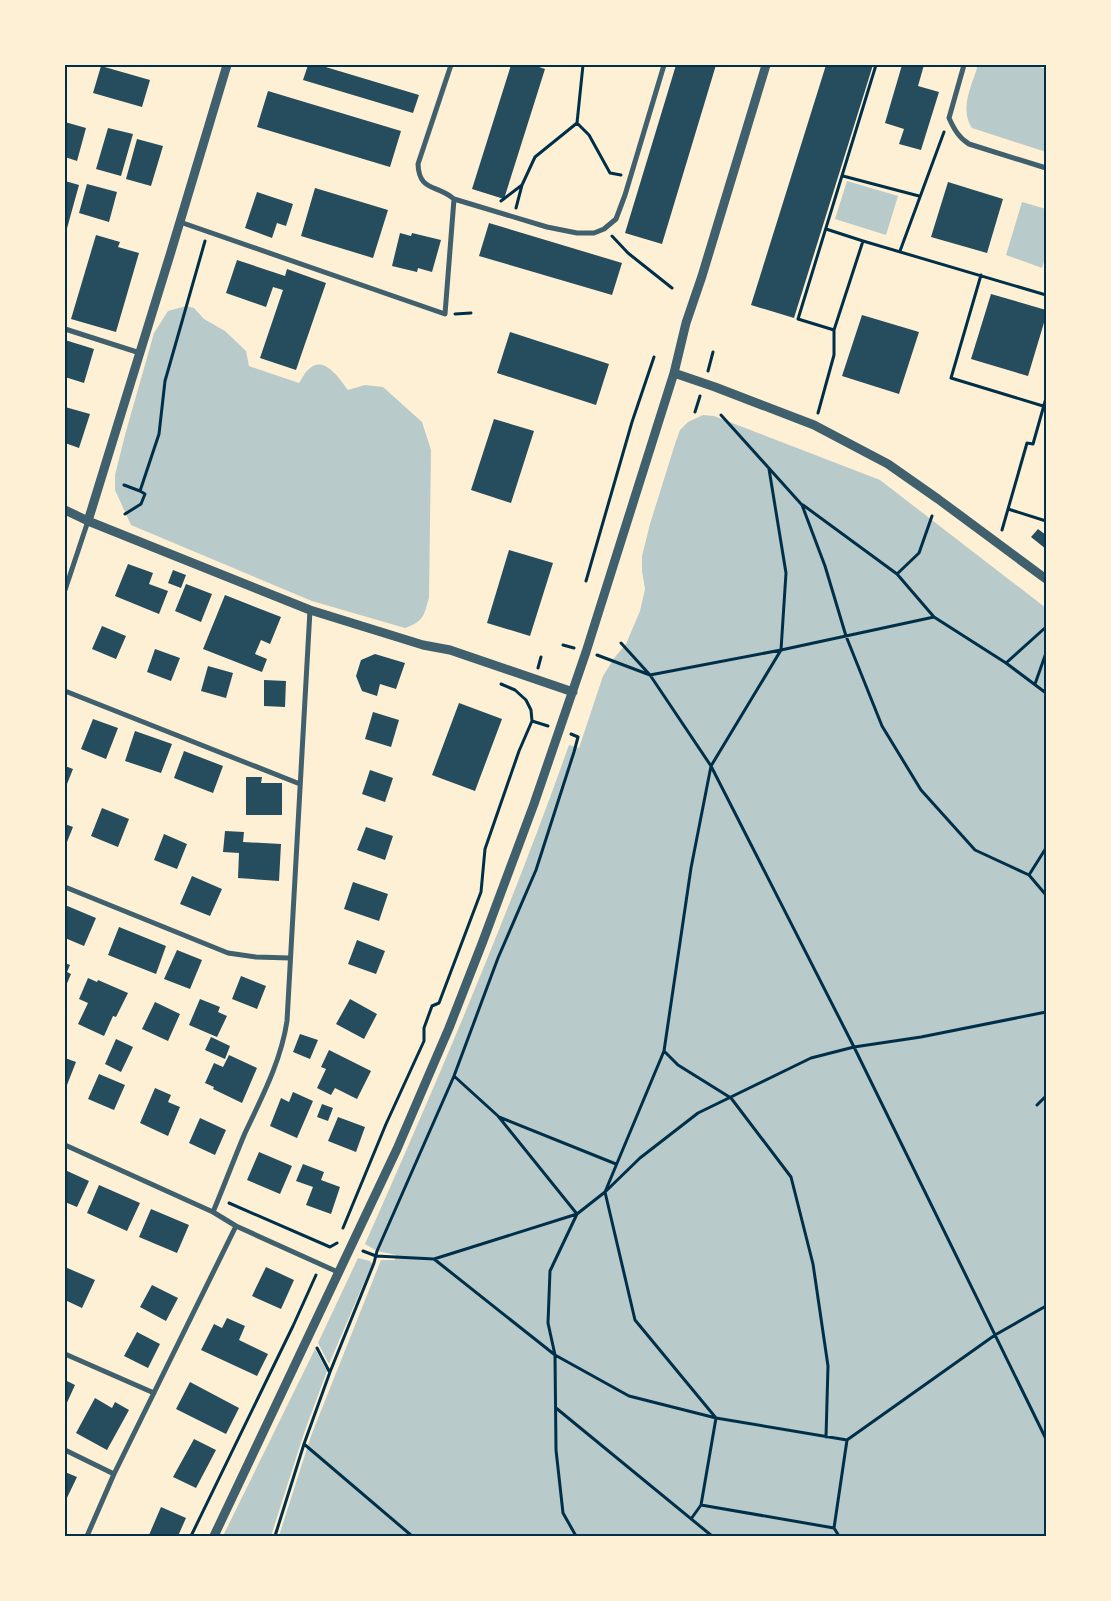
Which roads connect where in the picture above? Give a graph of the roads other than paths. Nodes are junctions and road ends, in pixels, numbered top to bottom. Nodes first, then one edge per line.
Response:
1 (227, 65) edge
2 (451, 65) edge
3 (664, 65) edge
4 (766, 65) edge
5 (964, 65) edge
6 (1046, 168) edge
7 (454, 199) junction
8 (180, 222) junction
9 (65, 329) edge
10 (140, 353) junction
11 (674, 373) junction
12 (65, 510) edge
13 (88, 521) junction
14 (1046, 580) edge
15 (65, 590) edge
16 (310, 610) junction
17 (65, 691) edge
18 (573, 692) junction
19 (300, 784) junction
20 (65, 887) edge
21 (290, 958) junction
22 (65, 1144) edge
23 (213, 1212) junction
24 (236, 1226) junction
25 (340, 1273) junction
26 (65, 1354) edge
27 (154, 1393) junction
28 (65, 1450) edge
29 (114, 1474) junction
30 (87, 1536) edge
31 (214, 1536) edge

1 - 8 street
2 - 7 street
3 - 7 street
4 - 11 street
5 - 6 street
7 - 8 street
8 - 10 street
9 - 10 street
10 - 13 street
11 - 14 street
11 - 18 street
12 - 13 street
13 - 15 street
13 - 16 street
16 - 18 street
16 - 19 street
17 - 19 street
18 - 25 street
19 - 21 street
20 - 21 street
21 - 23 street
22 - 23 street
23 - 24 street
24 - 25 street
24 - 27 street
25 - 31 street
26 - 27 street
27 - 29 street
28 - 29 street
29 - 30 street

